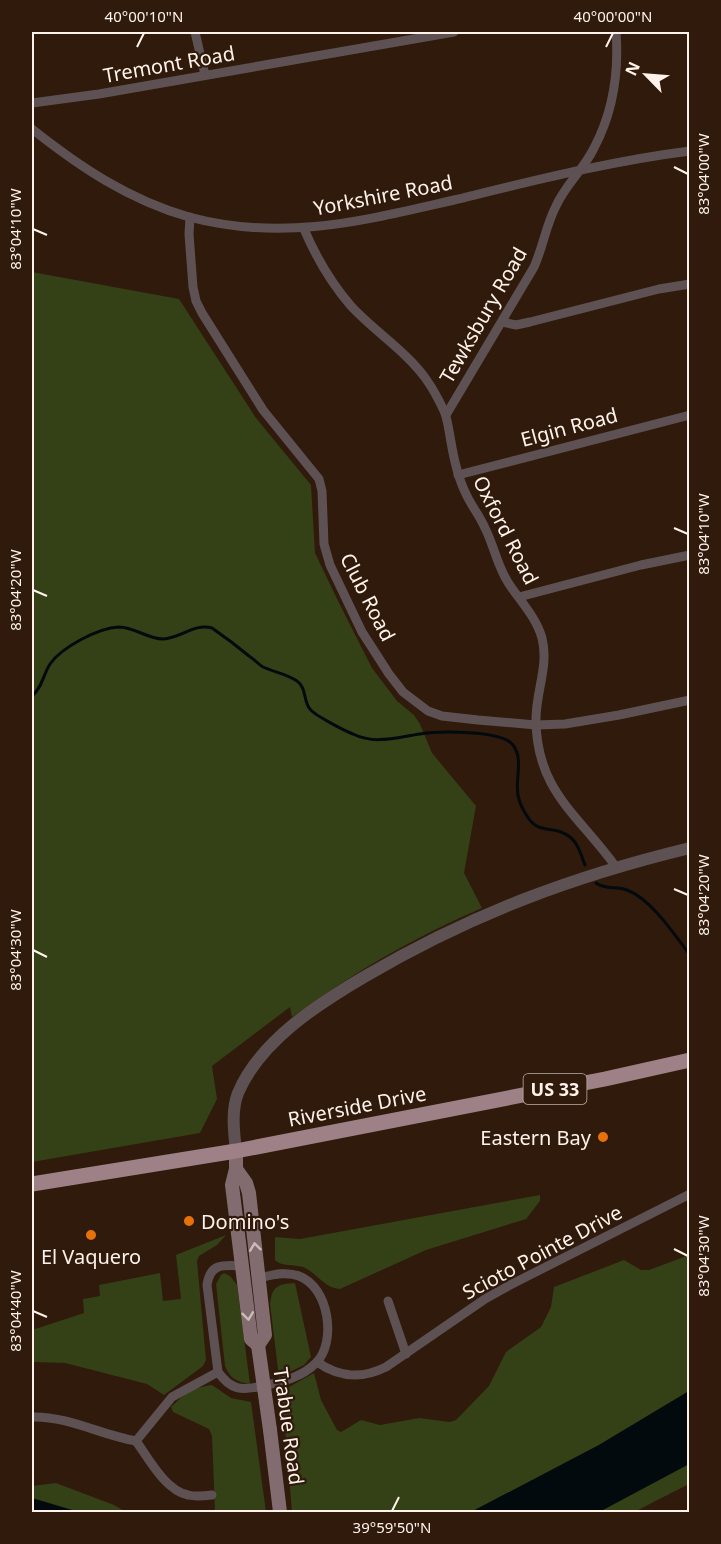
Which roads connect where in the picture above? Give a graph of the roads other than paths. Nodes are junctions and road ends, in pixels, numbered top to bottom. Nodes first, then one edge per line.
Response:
1 (195, 32) edge
2 (454, 32) edge
3 (616, 32) edge
4 (205, 75) junction
5 (32, 103) edge
6 (32, 129) edge
7 (690, 151) edge
8 (580, 170) junction
9 (189, 217) junction
10 (304, 229) junction
11 (690, 284) edge
12 (502, 322) junction
13 (446, 415) junction
14 (690, 415) edge
15 (458, 475) junction
16 (690, 555) edge
17 (519, 597) junction
18 (690, 700) edge
19 (536, 725) junction
20 (690, 848) edge
21 (616, 867) junction
22 (690, 1060) edge
23 (236, 1151) junction
24 (236, 1169) junction
25 (32, 1184) edge
26 (690, 1194) edge
27 (242, 1266) junction
28 (259, 1278) junction
29 (388, 1301) dead end
30 (258, 1345) junction
31 (406, 1354) junction
32 (317, 1362) junction
33 (218, 1372) junction
34 (32, 1417) edge
35 (136, 1441) junction
36 (212, 1495) dead end
37 (280, 1512) edge

1 - 4 street
2 - 4 street, Tremont Road
3 - 8 street, Tewksbury Road
4 - 5 street, Tremont Road
6 - 9 street, Yorkshire Road
7 - 8 street, Yorkshire Road
8 - 10 street, Yorkshire Road
8 - 12 street, Tewksbury Road
9 - 10 street, Yorkshire Road
9 - 19 street, Club Road
10 - 13 street, Oxford Road
11 - 12 street
12 - 13 street, Tewksbury Road
13 - 15 street, Oxford Road
14 - 15 street, Elgin Road
15 - 17 street, Oxford Road
16 - 17 street
17 - 19 street, Oxford Road
18 - 19 street, Club Road
19 - 21 street, Oxford Road
20 - 21 street
21 - 23 street
22 - 23 main road, Riverside Drive / US 33
23 - 24 main road, Trabue Road
23 - 25 main road, Riverside Drive / US 33
24 - 27 main road, Trabue Road
28 -> 24 main road, Trabue Road
26 - 31 street, Scioto Pointe Drive
27 -> 30 main road, Trabue Road
27 - 33 street
28 - 30 main road, Trabue Road
28 - 32 street
29 - 31 street
30 - 37 main road, Trabue Road, bridge
31 - 32 street, Scioto Pointe Drive
32 - 33 street
33 - 35 street
34 - 35 street
35 - 36 street

